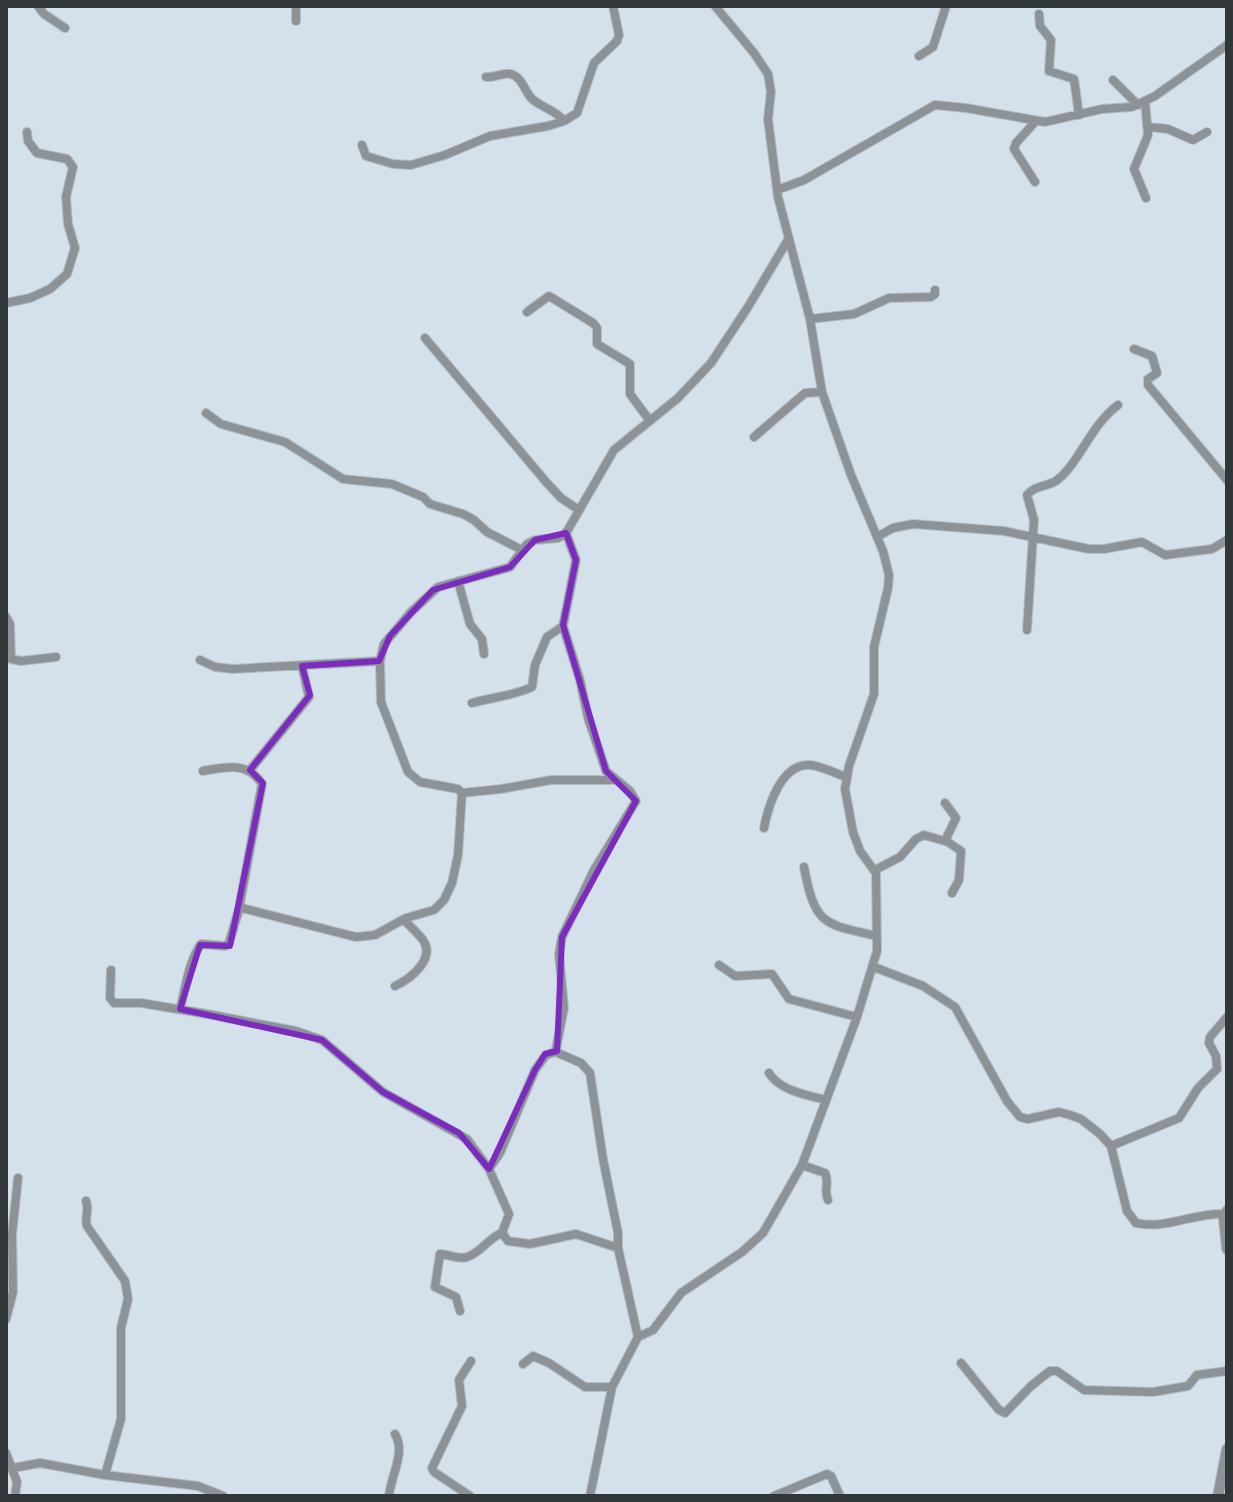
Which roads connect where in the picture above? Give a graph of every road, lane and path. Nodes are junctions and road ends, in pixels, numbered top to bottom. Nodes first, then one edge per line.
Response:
1 (38, 6) edge
2 (296, 6) edge
3 (613, 6) edge
4 (715, 6) edge
5 (946, 6) edge
6 (1039, 14) dead end
7 (296, 21) dead end
8 (65, 28) dead end
9 (1227, 45) edge
10 (919, 56) dead end
11 (486, 77) dead end
12 (1113, 80) dead end
13 (1142, 103) junction
14 (1079, 115) junction
15 (564, 121) junction
16 (1036, 121) junction
17 (1149, 127) junction
18 (27, 132) dead end
19 (1207, 132) dead end
20 (362, 145) dead end
21 (1035, 182) dead end
22 (777, 190) junction
23 (1146, 198) dead end
24 (789, 238) junction
25 (935, 290) dead end
26 (6, 303) edge
27 (527, 312) dead end
28 (810, 319) junction
29 (425, 338) dead end
30 (1134, 349) dead end
31 (822, 392) junction
32 (1118, 405) dead end
33 (206, 413) dead end
34 (650, 421) junction
35 (754, 437) dead end
36 (1227, 480) edge
37 (579, 510) junction
38 (566, 533) junction
39 (877, 537) junction
40 (1034, 538) junction
41 (1227, 540) edge
42 (522, 550) junction
43 (458, 581) junction
44 (6, 617) edge
45 (563, 626) junction
46 (1027, 630) dead end
47 (484, 654) dead end
48 (56, 657) dead end
49 (200, 660) dead end
50 (380, 661) junction
51 (302, 666) junction
52 (472, 703) dead end
53 (250, 770) junction
54 (203, 771) dead end
55 (846, 777) junction
56 (613, 780) junction
57 (462, 793) junction
58 (945, 803) dead end
59 (764, 828) dead end
60 (945, 841) junction
61 (804, 867) dead end
62 (875, 870) junction
63 (952, 893) dead end
64 (240, 906) junction
65 (404, 920) junction
66 (877, 936) junction
67 (719, 965) dead end
68 (874, 967) junction
69 (111, 970) dead end
70 (395, 986) dead end
71 (180, 1009) junction
72 (857, 1017) junction
73 (1227, 1017) edge
74 (557, 1051) junction
75 (769, 1073) dead end
76 (826, 1100) junction
77 (1111, 1146) junction
78 (802, 1165) junction
79 (489, 1169) junction
80 (18, 1178) dead end
81 (828, 1200) dead end
82 (86, 1201) dead end
83 (1226, 1213) edge
84 (502, 1233) junction
85 (618, 1248) junction
86 (1227, 1249) edge
87 (460, 1311) dead end
88 (6, 1319) edge
89 (638, 1337) junction
90 (471, 1361) dead end
91 (961, 1363) dead end
92 (523, 1364) dead end
93 (1227, 1371) edge
94 (612, 1387) junction
95 (395, 1434) dead end
96 (1227, 1449) edge
97 (6, 1453) edge
98 (13, 1468) junction
99 (1225, 1474) edge
100 (105, 1475) junction
101 (15, 1496) edge
102 (223, 1496) edge
103 (389, 1496) edge
104 (470, 1496) edge
105 (590, 1496) edge
106 (774, 1496) edge
107 (840, 1496) edge
108 (1218, 1496) edge

1 - 8 street
2 - 7 street
3 - 15 street
4 - 22 street
5 - 10 street
6 - 14 street
9 - 13 street
11 - 15 street
12 - 13 street
13 - 14 street
13 - 17 street
14 - 16 street
15 - 20 street
16 - 21 street
16 - 22 street
17 - 19 street
17 - 23 street
18 - 26 street
22 - 24 street
24 - 28 street
24 - 34 street
25 - 28 street
27 - 34 street
28 - 31 street
29 - 37 street
30 - 36 street
31 - 35 street
31 - 39 street
32 - 40 street
33 - 42 street
34 - 37 street
37 - 38 street
38 - 42 street
38 - 45 street
39 - 40 street
39 - 55 street
40 - 41 street
40 - 46 street
42 - 43 street
43 - 47 street
43 - 50 street
44 - 48 street
45 - 52 street
45 - 56 street
49 - 51 street
50 - 51 street
50 - 57 street
51 - 53 street
53 - 54 street
53 - 64 street
55 - 59 street
55 - 62 street
56 - 57 street
56 - 74 street
57 - 65 street
58 - 60 street
60 - 62 street
60 - 63 street
61 - 66 street
62 - 66 street
64 - 65 street
64 - 71 street
65 - 70 street
66 - 68 street
67 - 72 street
68 - 72 street
68 - 77 street
69 - 71 street
71 - 79 street
72 - 76 street
73 - 77 street
74 - 79 street
74 - 85 street
75 - 76 street
76 - 78 street
77 - 83 street
78 - 81 street
78 - 89 street
79 - 84 street
80 - 88 street
82 - 100 street
83 - 86 street
84 - 85 street
84 - 87 street
85 - 89 street
89 - 94 street
90 - 104 street
91 - 93 street
92 - 94 street
94 - 105 street
95 - 103 street
96 - 99 street
97 - 98 street
98 - 100 street
98 - 101 street
99 - 108 street
100 - 102 street
106 - 107 street

